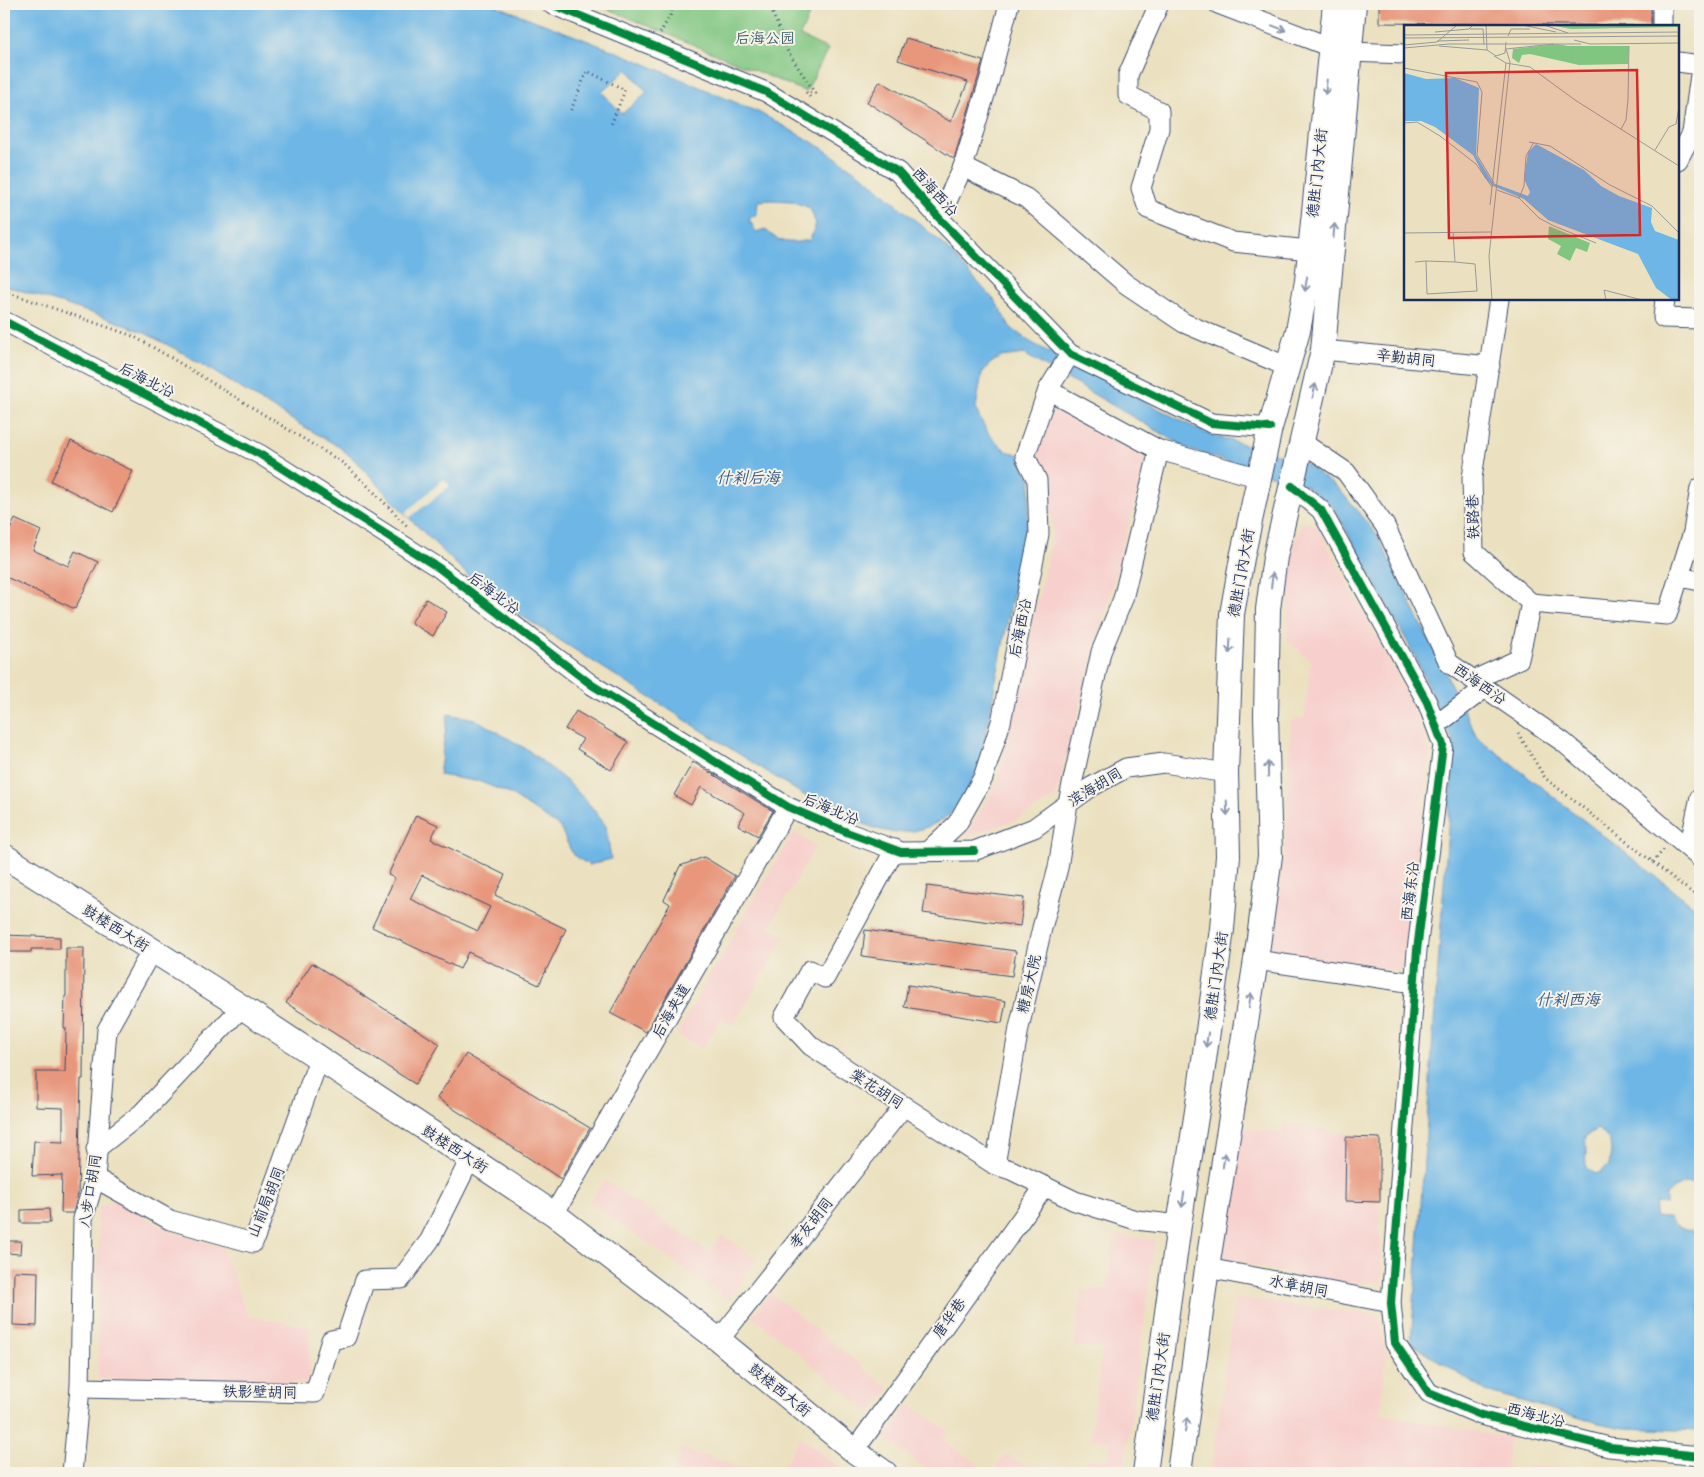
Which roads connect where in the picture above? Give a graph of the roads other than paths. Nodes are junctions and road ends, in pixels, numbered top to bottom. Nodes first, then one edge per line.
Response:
1 (551, 4) edge
2 (1009, 4) edge
3 (1159, 4) edge
4 (1218, 4) edge
5 (1335, 4) edge
6 (1354, 4) edge
7 (1662, 4) edge
8 (1662, 25) edge
9 (1340, 50) junction
10 (1404, 54) edge
11 (1679, 62) edge
12 (1700, 65) edge
13 (1700, 75) edge
14 (1679, 158) edge
15 (963, 167) junction
16 (939, 218) junction
17 (1309, 250) junction
18 (1330, 280) junction
19 (1499, 300) edge
20 (1665, 300) edge
21 (1700, 319) edge
22 (4, 321) edge
23 (1322, 350) junction
24 (1070, 354) junction
25 (1490, 366) junction
26 (1288, 367) junction
27 (1048, 390) junction
28 (1284, 432) junction
29 (1159, 450) junction
30 (1263, 479) junction
31 (1292, 486) junction
32 (1700, 488) edge
33 (1679, 577) junction
34 (1700, 581) edge
35 (1531, 603) junction
36 (1477, 688) junction
37 (1266, 716) junction
38 (1439, 722) junction
39 (1226, 772) junction
40 (1700, 797) edge
41 (1068, 803) junction
42 (788, 807) junction
43 (895, 849) junction
44 (928, 851) junction
45 (974, 851) joint
46 (1695, 853) edge
47 (4, 856) edge
48 (152, 950) junction
49 (1256, 960) junction
50 (1414, 983) junction
51 (242, 1007) junction
52 (319, 1059) junction
53 (904, 1106) junction
54 (96, 1149) junction
55 (470, 1159) junction
56 (995, 1165) junction
57 (95, 1178) junction
58 (1045, 1186) junction
59 (554, 1214) junction
60 (1178, 1225) junction
61 (1207, 1268) junction
62 (1390, 1303) junction
63 (719, 1340) junction
64 (1395, 1343) joint
65 (80, 1388) junction
66 (854, 1451) junction
67 (1700, 1456) edge
68 (72, 1473) edge
69 (885, 1473) edge
70 (1145, 1473) edge
71 (1179, 1473) edge

1 - 16 street, 西海西沿
2 - 15 street
3 - 17 street
4 -> 9 street
5 - 9 main road, 德胜门内大街
6 - 9 main road, 德胜门内大街
7 - 8 street
9 - 10 street
9 -> 17 main road, 德胜门内大街
18 -> 9 main road, 德胜门内大街
11 - 12 street
13 - 14 street
15 - 16 street
15 - 26 street
16 - 24 street, 西海西沿
17 -> 26 main road, 德胜门内大街
18 - 23 main road, 德胜门内大街
18 - 28 main road, 德胜门内大街
19 - 25 street, 铁路巷
20 - 21 street
22 - 42 street, 后海北沿
23 - 25 street, 辛勤胡同
28 -> 23 main road, 德胜门内大街
24 - 27 street, 后海西沿
24 - 28 street, 西海西沿
25 - 35 street, 铁路巷
26 - 28 main road, 德胜门内大街
27 - 29 street
27 - 44 street, 后海西沿
28 - 30 main road
28 - 31 main road, 德胜门内大街
28 - 36 street, 西海西沿
29 - 30 street
29 - 41 street, 糖房大院
30 - 37 main road, 德胜门内大街
30 -> 39 main road, 德胜门内大街
37 -> 31 main road, 德胜门内大街
31 - 38 street, 西海东沿
32 - 33 street
33 - 34 street
33 - 35 street
35 - 36 street
36 - 38 street
36 - 46 street, 西海西沿
49 -> 37 main road, 德胜门内大街
38 - 50 street, 西海东沿
39 - 41 street, 滨海胡同
39 -> 60 main road, 德胜门内大街
40 - 46 street
41 - 45 street, 滨海胡同
41 - 56 street, 糖房大院
42 - 43 street, 后海北沿
42 - 59 street, 后海夹道
43 - 44 street, 后海北沿
43 - 53 street, 棠花胡同
44 - 45 street, 后海北沿
47 - 48 main road, 鼓楼西大街
48 - 51 main road, 鼓楼西大街
48 - 54 street, 八步口胡同
49 - 50 street
61 -> 49 main road, 德胜门内大街
50 - 62 street, 西海东沿
51 - 52 main road, 鼓楼西大街
51 - 54 street
52 - 55 main road, 鼓楼西大街
52 - 57 street, 山前局胡同
53 - 56 street, 棠花胡同
53 - 63 street, 孝友胡同
54 - 57 street, 八步口胡同
55 - 59 main road, 鼓楼西大街
55 - 65 street, 铁影壁胡同
56 - 58 street, 棠花胡同
57 - 65 street, 八步口胡同
58 - 60 street, 棠花胡同
58 - 66 street, 唐华巷
59 - 63 main road, 鼓楼西大街
60 - 70 main road, 德胜门内大街
61 - 62 street, 水章胡同
71 -> 61 main road, 德胜门内大街
62 - 64 street, 西海东沿
63 - 66 main road, 鼓楼西大街
64 - 67 street, 西海北沿
65 - 68 street, 八步口胡同
66 - 69 main road, 鼓楼西大街

